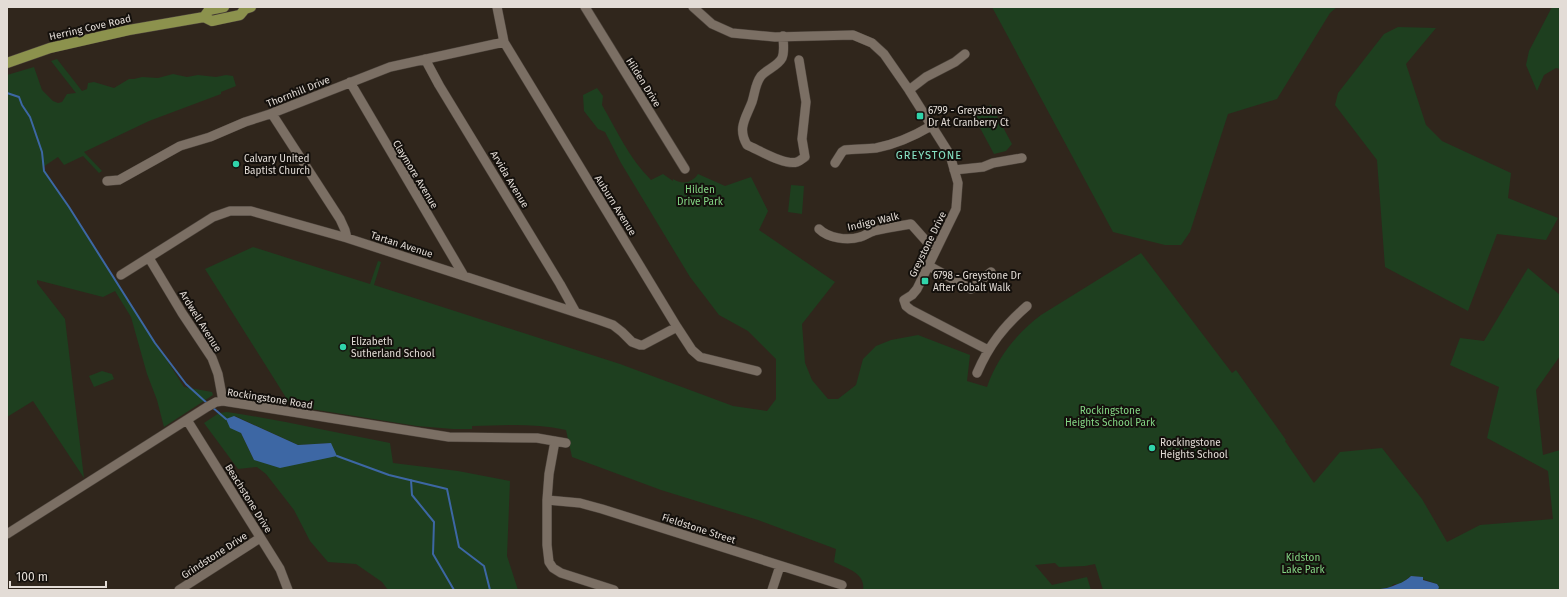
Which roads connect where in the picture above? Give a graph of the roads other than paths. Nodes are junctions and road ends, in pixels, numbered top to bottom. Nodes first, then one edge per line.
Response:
1 (224, 7) edge
2 (497, 7) edge
3 (585, 7) edge
4 (693, 7) edge
5 (246, 8) edge
6 (203, 12) edge
7 (783, 36) junction
8 (504, 42) junction
9 (965, 54) dead end
10 (425, 59) junction
11 (799, 60) dead end
12 (7, 63) edge
13 (350, 82) junction
14 (909, 90) junction
15 (272, 114) junction
16 (931, 126) junction
17 (1022, 158) dead end
18 (835, 163) dead end
19 (685, 169) dead end
20 (954, 170) junction
21 (107, 182) dead end
22 (819, 229) dead end
23 (347, 238) junction
24 (937, 247) junction
25 (149, 258) junction
26 (929, 266) junction
27 (991, 272) dead end
28 (120, 275) dead end
29 (464, 276) junction
30 (1027, 306) dead end
31 (574, 311) junction
32 (677, 328) junction
33 (988, 350) junction
34 (758, 371) dead end
35 (977, 373) dead end
36 (224, 401) junction
37 (187, 420) junction
38 (555, 441) junction
39 (566, 443) dead end
40 (547, 500) junction
41 (7, 534) edge
42 (260, 538) junction
43 (780, 566) junction
44 (842, 586) dead end
45 (178, 590) edge
46 (288, 590) edge
47 (614, 590) edge
48 (772, 590) edge

1 - 6 main road, Herring Cove Road
2 - 8 street, Auburn Avenue
3 - 19 street, Hilden Drive
4 - 7 street, Greystone Drive
5 - 6 main road, Herring Cove Road
6 - 12 main road, Herring Cove Road
7 - 11 street
7 - 14 street, Greystone Drive
8 - 10 street, Thornhill Drive
8 - 32 street, Auburn Avenue
9 - 14 street
10 - 13 street, Thornhill Drive
10 - 31 street, Arvida Avenue
13 - 15 street, Thornhill Drive
13 - 29 street, Claymore Avenue
14 - 16 street, Greystone Drive
15 - 21 street, Thornhill Drive
15 - 23 street
16 - 18 street
16 - 20 street, Greystone Drive
17 - 20 street
20 - 24 street, Greystone Drive
22 - 24 street, Indigo Walk
23 - 25 street, Tartan Avenue
23 - 29 street, Tartan Avenue
24 - 26 street, Greystone Drive
25 - 28 street, Tartan Avenue
25 - 36 street, Ardwell Avenue
26 - 27 street
26 - 33 street, Greystone Drive
29 - 31 street, Tartan Avenue
30 - 33 street
31 - 32 street, Tartan Avenue
32 - 34 street, Auburn Avenue
33 - 35 street
36 - 37 street, Rockingstone Road
36 - 38 street, Rockingstone Road
37 - 41 street, Rockingstone Road
37 - 42 street, Beachstone Drive
38 - 39 street, Rockingstone Road
38 - 40 street
40 - 43 street, Fieldstone Street
40 - 47 street
42 - 45 street, Grindstone Drive
42 - 46 street, Beachstone Drive
43 - 44 street, Fieldstone Street
43 - 48 street

